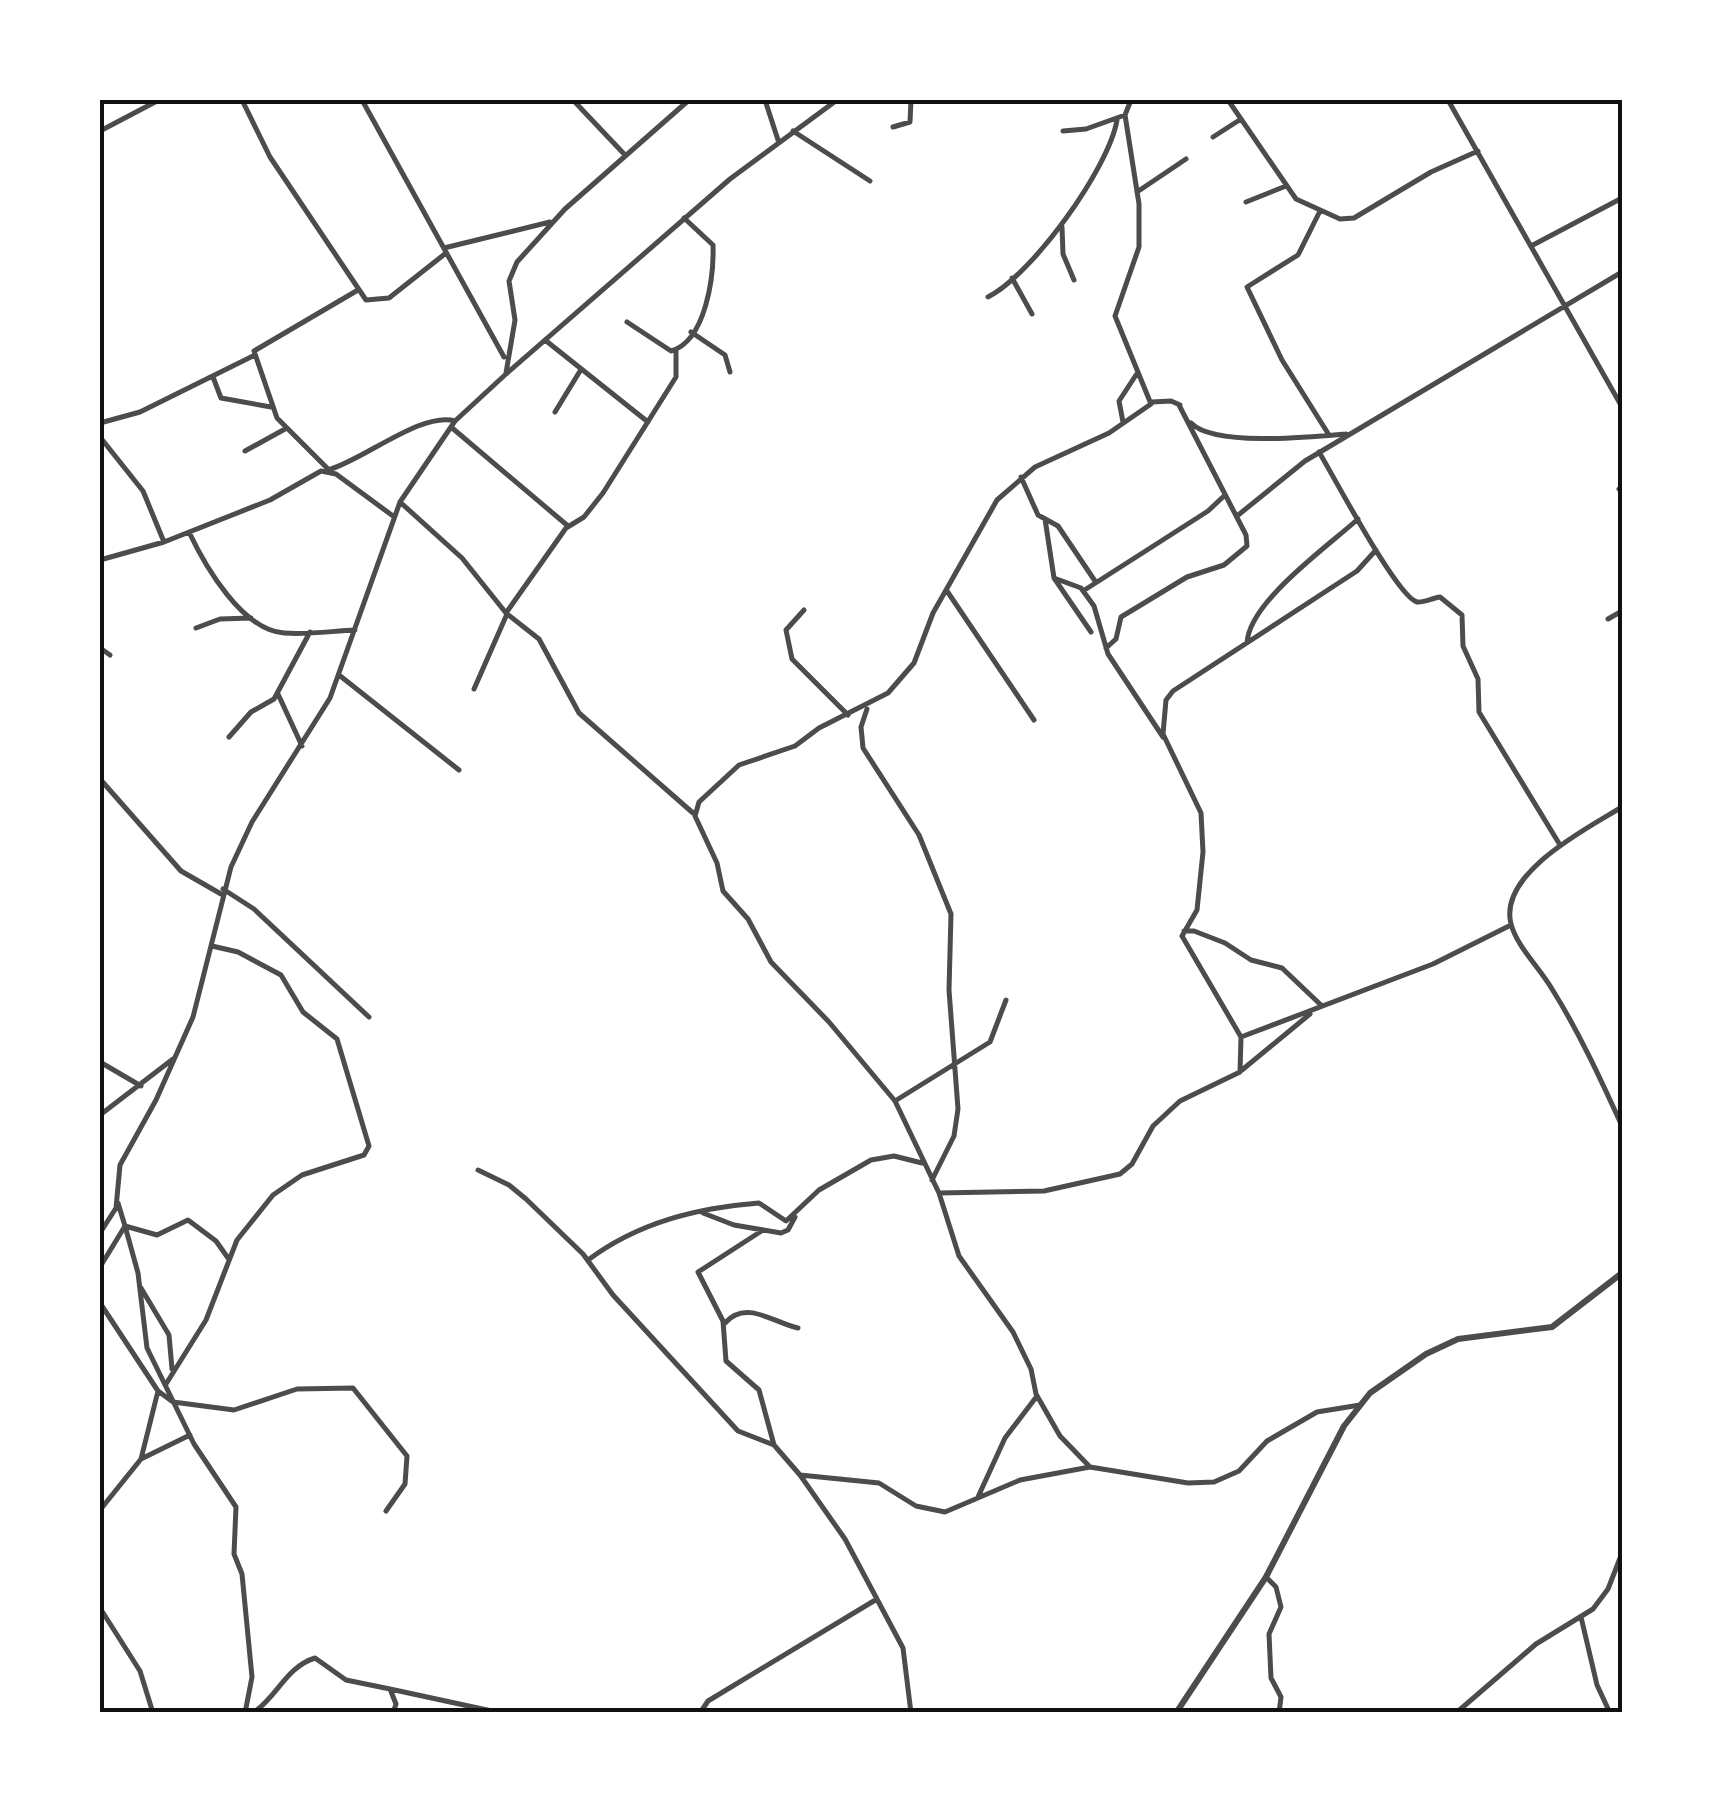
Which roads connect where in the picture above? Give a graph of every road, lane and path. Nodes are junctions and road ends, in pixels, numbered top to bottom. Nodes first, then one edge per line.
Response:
1 (159, 100) edge
2 (242, 100) edge
3 (362, 100) edge
4 (573, 100) edge
5 (689, 100) edge
6 (765, 100) edge
7 (837, 100) edge
8 (911, 100) edge
9 (1131, 100) edge
10 (1228, 100) edge
11 (1448, 100) edge
12 (1125, 115) junction
13 (1241, 119) junction
14 (1117, 120) junction
15 (892, 127) dead end
16 (792, 130) junction
17 (1063, 130) dead end
18 (100, 131) edge
19 (1213, 137) dead end
20 (779, 141) junction
21 (1478, 151) junction
22 (625, 155) junction
23 (1186, 159) dead end
24 (870, 181) dead end
25 (1286, 186) junction
26 (1137, 192) junction
27 (1622, 198) edge
28 (1246, 202) dead end
29 (1320, 212) junction
30 (684, 218) junction
31 (553, 222) junction
32 (1062, 224) junction
33 (1532, 245) junction
34 (445, 250) junction
35 (1622, 272) edge
36 (1012, 278) junction
37 (1074, 280) dead end
38 (358, 290) junction
39 (988, 297) dead end
40 (1566, 303) junction
41 (1032, 314) dead end
42 (626, 322) dead end
43 (691, 332) junction
44 (544, 340) junction
45 (676, 351) junction
46 (255, 355) junction
47 (505, 359) junction
48 (580, 371) junction
49 (730, 372) dead end
50 (1137, 373) junction
51 (506, 374) junction
52 (212, 377) junction
53 (1152, 402) junction
54 (1179, 405) junction
55 (271, 406) junction
56 (1622, 406) edge
57 (556, 412) dead end
58 (100, 422) edge
59 (648, 422) junction
60 (453, 424) junction
61 (1123, 425) junction
62 (285, 428) junction
63 (1349, 434) junction
64 (1329, 435) junction
65 (100, 436) edge
66 (245, 451) dead end
67 (1319, 452) junction
68 (332, 471) junction
69 (1021, 476) junction
70 (1224, 495) junction
71 (400, 502) junction
72 (1237, 516) junction
73 (394, 517) junction
74 (1045, 519) junction
75 (1358, 519) junction
76 (568, 526) junction
77 (189, 532) junction
78 (164, 542) junction
79 (1376, 550) junction
80 (100, 560) edge
81 (1054, 578) junction
82 (1096, 582) junction
83 (947, 591) junction
84 (1083, 591) junction
85 (804, 610) dead end
86 (1622, 611) edge
87 (506, 614) junction
88 (251, 618) junction
89 (1608, 619) dead end
90 (196, 628) dead end
91 (356, 630) junction
92 (310, 632) junction
93 (1092, 632) dead end
94 (1247, 644) junction
95 (100, 648) edge
96 (1106, 648) junction
97 (110, 655) dead end
98 (339, 676) junction
99 (474, 688) dead end
100 (278, 692) junction
101 (868, 706) junction
102 (848, 715) junction
103 (1034, 720) dead end
104 (229, 737) dead end
105 (1164, 740) junction
106 (302, 746) junction
107 (459, 770) dead end
108 (100, 778) edge
109 (1622, 807) edge
110 (695, 816) junction
111 (1560, 845) junction
112 (222, 892) junction
113 (1512, 925) junction
114 (1184, 931) junction
115 (212, 946) junction
116 (1006, 1000) dead end
117 (1322, 1006) junction
118 (1314, 1010) junction
119 (370, 1017) dead end
120 (1240, 1037) junction
121 (176, 1057) junction
122 (100, 1062) edge
123 (956, 1065) junction
124 (1240, 1072) junction
125 (141, 1086) junction
126 (895, 1101) junction
127 (100, 1115) edge
128 (1622, 1126) edge
129 (922, 1163) junction
130 (478, 1170) dead end
131 (932, 1180) junction
132 (939, 1193) junction
133 (117, 1201) junction
134 (700, 1212) junction
135 (796, 1212) junction
136 (126, 1226) junction
137 (764, 1230) junction
138 (100, 1234) edge
139 (228, 1258) junction
140 (588, 1260) junction
141 (100, 1267) edge
142 (1622, 1273) edge
143 (139, 1285) junction
144 (100, 1304) edge
145 (723, 1326) junction
146 (798, 1328) dead end
147 (172, 1373) junction
148 (166, 1384) junction
149 (158, 1391) junction
150 (1038, 1396) junction
151 (173, 1402) junction
152 (1360, 1406) junction
153 (190, 1435) junction
154 (774, 1445) junction
155 (141, 1459) junction
156 (1090, 1467) junction
157 (800, 1475) junction
158 (976, 1500) junction
159 (100, 1510) edge
160 (386, 1511) dead end
161 (1622, 1552) edge
162 (1266, 1578) junction
163 (877, 1599) junction
164 (100, 1608) edge
165 (1581, 1616) junction
166 (390, 1689) junction
167 (154, 1713) edge
168 (249, 1713) edge
169 (392, 1713) edge
170 (500, 1713) edge
171 (700, 1713) edge
172 (911, 1713) edge
173 (1176, 1713) edge
174 (1279, 1713) edge
175 (1456, 1713) edge
176 (1610, 1713) edge

1 - 18 street
2 - 38 street
3 - 34 street
4 - 22 street
5 - 22 street
6 - 20 street
7 - 16 street
8 - 15 street
9 - 12 street
10 - 13 street
11 - 21 street
12 - 14 street
12 - 26 street
13 - 19 street
13 - 25 street
14 - 17 street
14 - 32 street
16 - 20 street
16 - 24 street
20 - 30 street
21 - 29 street
21 - 33 street
22 - 31 street
23 - 26 street
25 - 28 street
25 - 29 street
26 - 50 street
27 - 33 street
29 - 64 street
30 - 43 street
30 - 44 street
31 - 34 street
31 - 47 street
32 - 36 street
32 - 37 street
33 - 40 street
34 - 38 street
34 - 47 street
35 - 40 street
36 - 39 street
36 - 41 street
38 - 46 street
40 - 56 street
40 - 63 street
42 - 45 street
43 - 45 street
43 - 49 street
44 - 48 street
44 - 51 street
45 - 59 street
46 - 52 street
46 - 55 street
47 - 51 street
48 - 57 street
48 - 59 street
50 - 53 street
50 - 61 street
51 - 60 street
52 - 55 street
52 - 58 street
53 - 54 street
53 - 61 street
54 - 64 street
54 - 70 street
55 - 62 street
59 - 76 street
60 - 68 street
60 - 71 street
60 - 76 street
61 - 69 street
62 - 66 street
62 - 68 street
63 - 64 street
63 - 67 street
65 - 78 street
67 - 72 street
67 - 75 street
68 - 73 street
68 - 77 street
69 - 74 street
69 - 83 street
70 - 72 street
70 - 82 street
71 - 73 street
71 - 87 street
72 - 96 street
73 - 91 street
74 - 81 street
74 - 82 street
75 - 79 street
75 - 94 street
76 - 87 street
77 - 78 street
77 - 88 street
78 - 80 street
79 - 94 street
79 - 111 street
81 - 84 street
81 - 93 street
82 - 84 street
83 - 101 street
83 - 103 street
84 - 96 street
85 - 102 street
86 - 89 street
87 - 99 street
87 - 110 street
88 - 90 street
88 - 92 street
91 - 92 street
91 - 98 street
92 - 100 street
94 - 105 street
95 - 97 street
96 - 105 street
98 - 106 street
98 - 107 street
100 - 104 street
100 - 106 street
101 - 102 street
101 - 123 street
102 - 110 street
105 - 114 street
106 - 112 street
108 - 112 street
109 - 111 street
110 - 126 street
111 - 113 street
112 - 115 street
112 - 119 street
113 - 117 street
113 - 128 street
114 - 117 street
114 - 120 street
115 - 121 street
115 - 139 street
116 - 123 street
117 - 118 street
118 - 120 street
118 - 124 street
120 - 124 street
121 - 125 street
121 - 133 street
122 - 125 street
123 - 126 street
123 - 131 street
124 - 132 street
125 - 127 street
126 - 129 street
129 - 131 street
129 - 135 street
130 - 140 street
131 - 132 street
132 - 150 street
133 - 136 street
133 - 138 street
134 - 135 street
134 - 137 street
134 - 140 street
135 - 137 street
136 - 139 street
136 - 141 street
136 - 143 street
137 - 145 street
139 - 147 street
140 - 154 street
142 - 152 street
143 - 147 street
143 - 148 street
144 - 149 street
145 - 146 street
145 - 154 street
147 - 148 street
148 - 151 street
149 - 151 street
149 - 155 street
150 - 156 street
150 - 158 street
151 - 153 street
151 - 160 street
152 - 156 street
152 - 162 street
153 - 155 street
153 - 168 street
154 - 157 street
155 - 159 street
156 - 158 street
157 - 158 street
157 - 163 street
161 - 165 street
162 - 173 street
162 - 174 street
163 - 171 street
163 - 172 street
164 - 167 street
165 - 175 street
165 - 176 street
166 - 168 street
166 - 169 street
166 - 170 street

